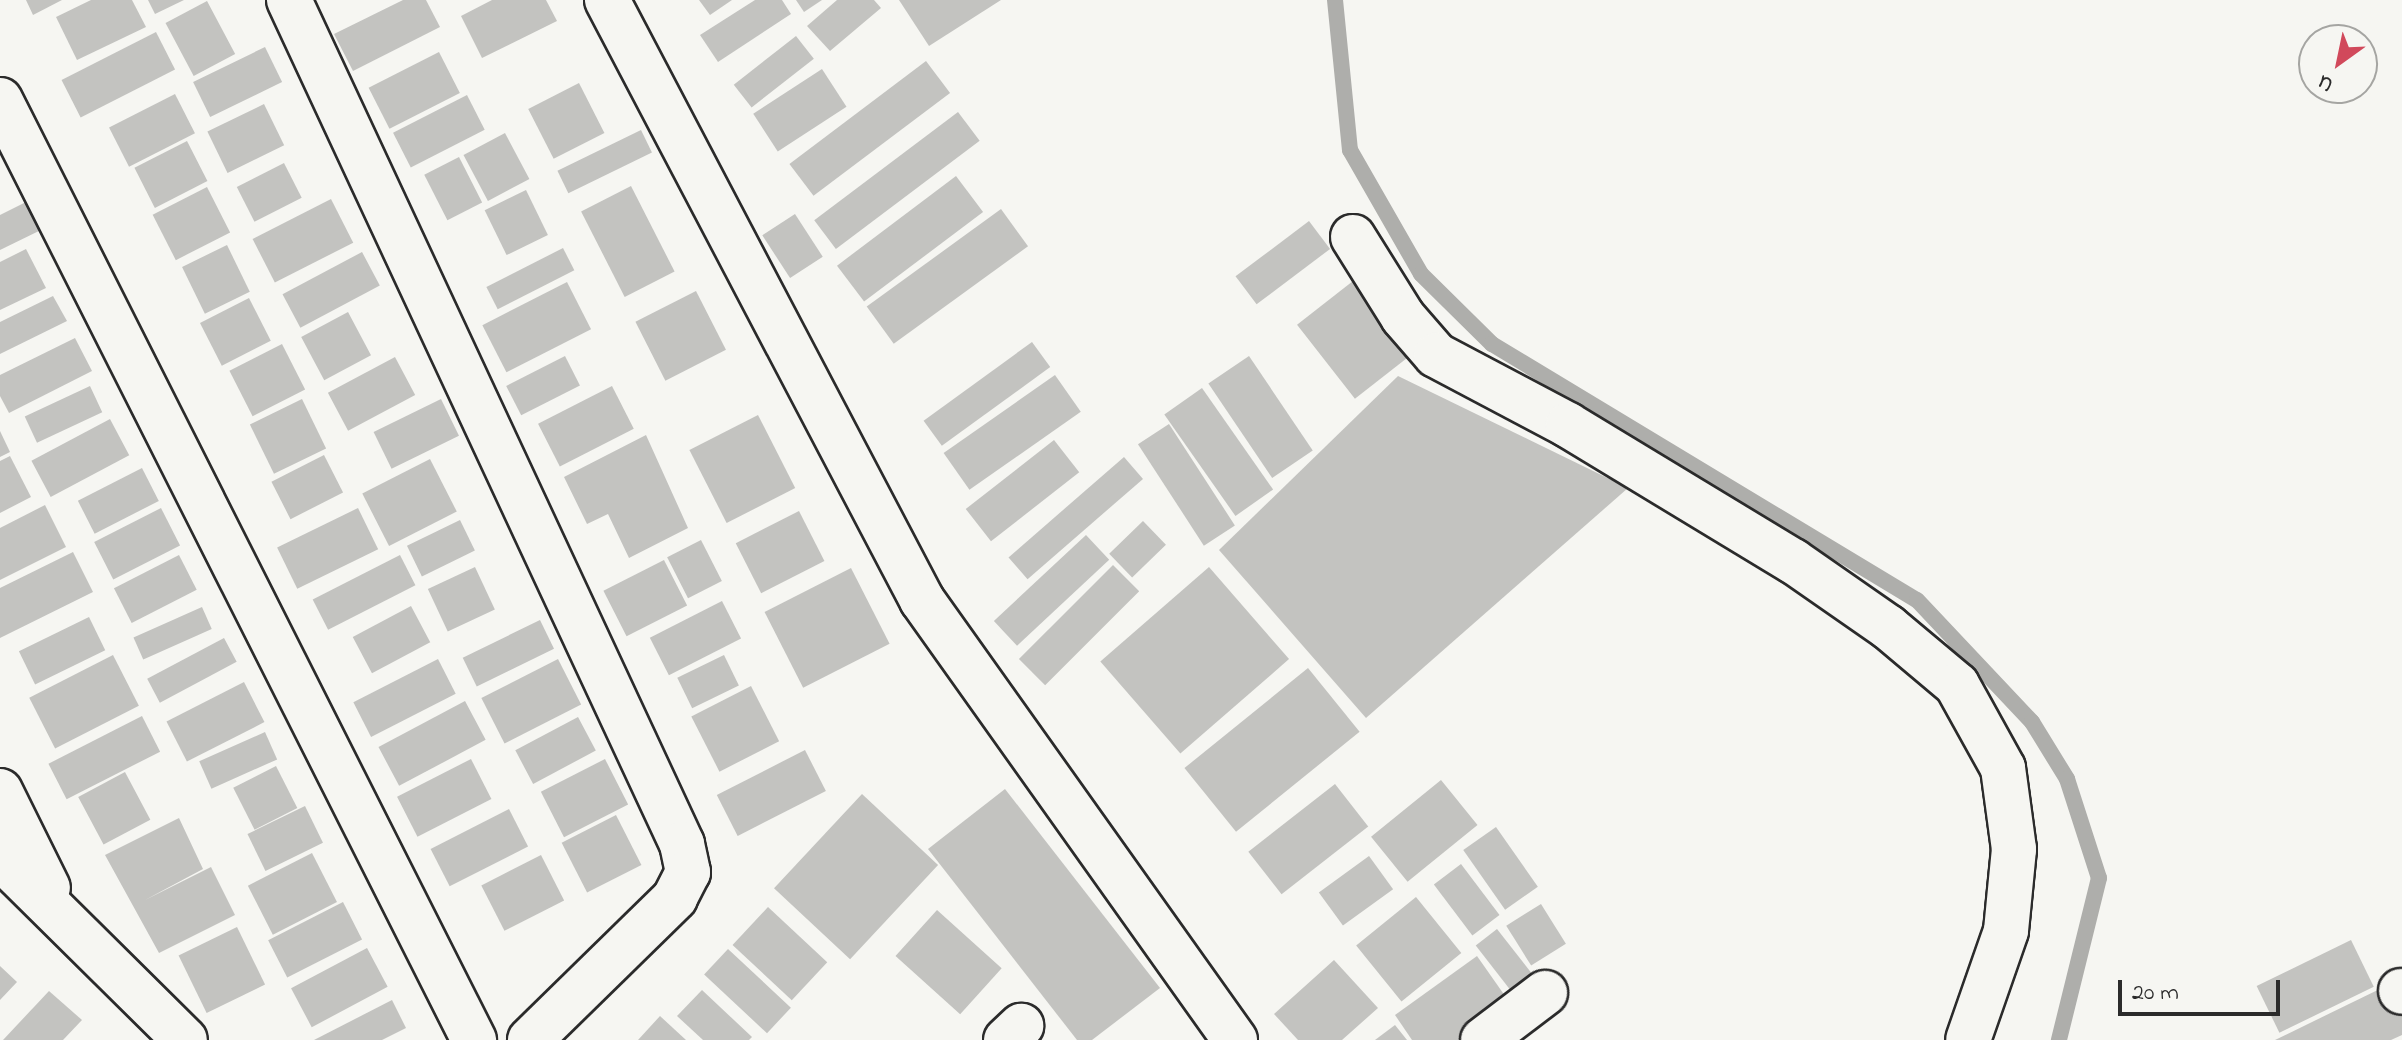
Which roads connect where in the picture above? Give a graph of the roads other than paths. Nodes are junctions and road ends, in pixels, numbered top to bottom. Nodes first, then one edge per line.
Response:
1 (289, 0) edge
2 (607, 0) edge
3 (0, 100) edge
4 (1353, 237) dead end
5 (0, 791) edge
6 (0, 857) edge
7 (63, 919) junction
8 (1545, 993) dead end
9 (185, 1040) edge
10 (474, 1040) edge
11 (530, 1040) edge
12 (1235, 1040) edge
13 (1483, 1040) edge
14 (1968, 1040) edge

1 - 11 street
2 - 12 street
3 - 10 street
4 - 14 street
5 - 7 street
6 - 7 street
7 - 9 street
8 - 13 street

